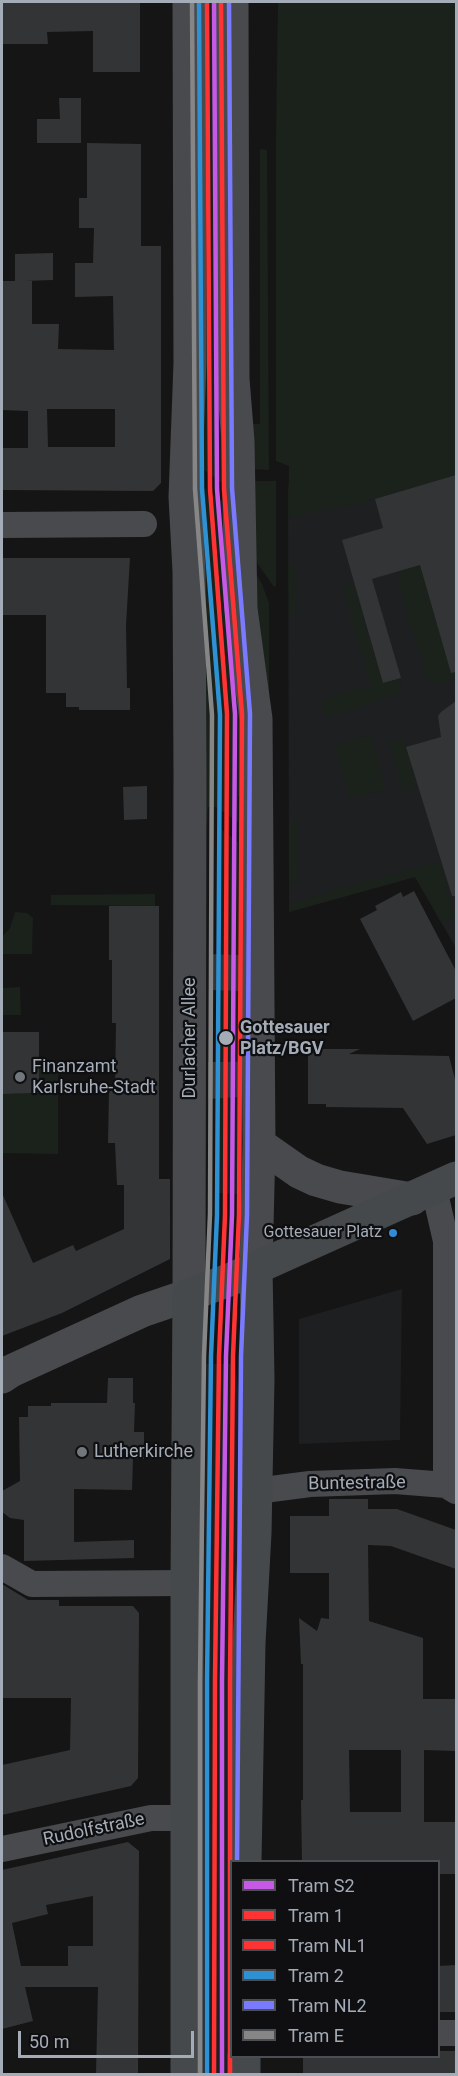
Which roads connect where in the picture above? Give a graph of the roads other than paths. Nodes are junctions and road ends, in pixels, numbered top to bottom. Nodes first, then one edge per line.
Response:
1 (189, 2) edge
2 (232, 2) edge
3 (144, 524) dead end
4 (2, 525) edge
5 (258, 1144) junction
6 (434, 1188) edge
7 (256, 1268) junction
8 (189, 1295) junction
9 (2, 1377) edge
10 (451, 1488) edge
11 (256, 1491) junction
12 (2, 1567) edge
13 (187, 1583) junction
14 (187, 1818) junction
15 (2, 1849) edge
16 (245, 1860) edge
17 (440, 2033) edge
18 (456, 2033) edge
19 (244, 2058) edge
20 (187, 2074) edge
21 (244, 2074) edge

1 - 8 street, Durlacher Allee
2 - 5 street
3 - 4 street
5 - 6 street
5 - 7 street
6 - 7 main road
6 - 10 street
7 - 8 main road
7 - 11 main road
8 - 9 street
8 - 13 main road, Durlacher Allee
10 - 11 street, Buntestraße
11 - 16 main road
12 - 13 street
13 - 14 main road, Durlacher Allee
14 - 15 street, Rudolfstraße
14 - 20 main road, Durlacher Allee
17 - 18 street
19 - 21 main road

